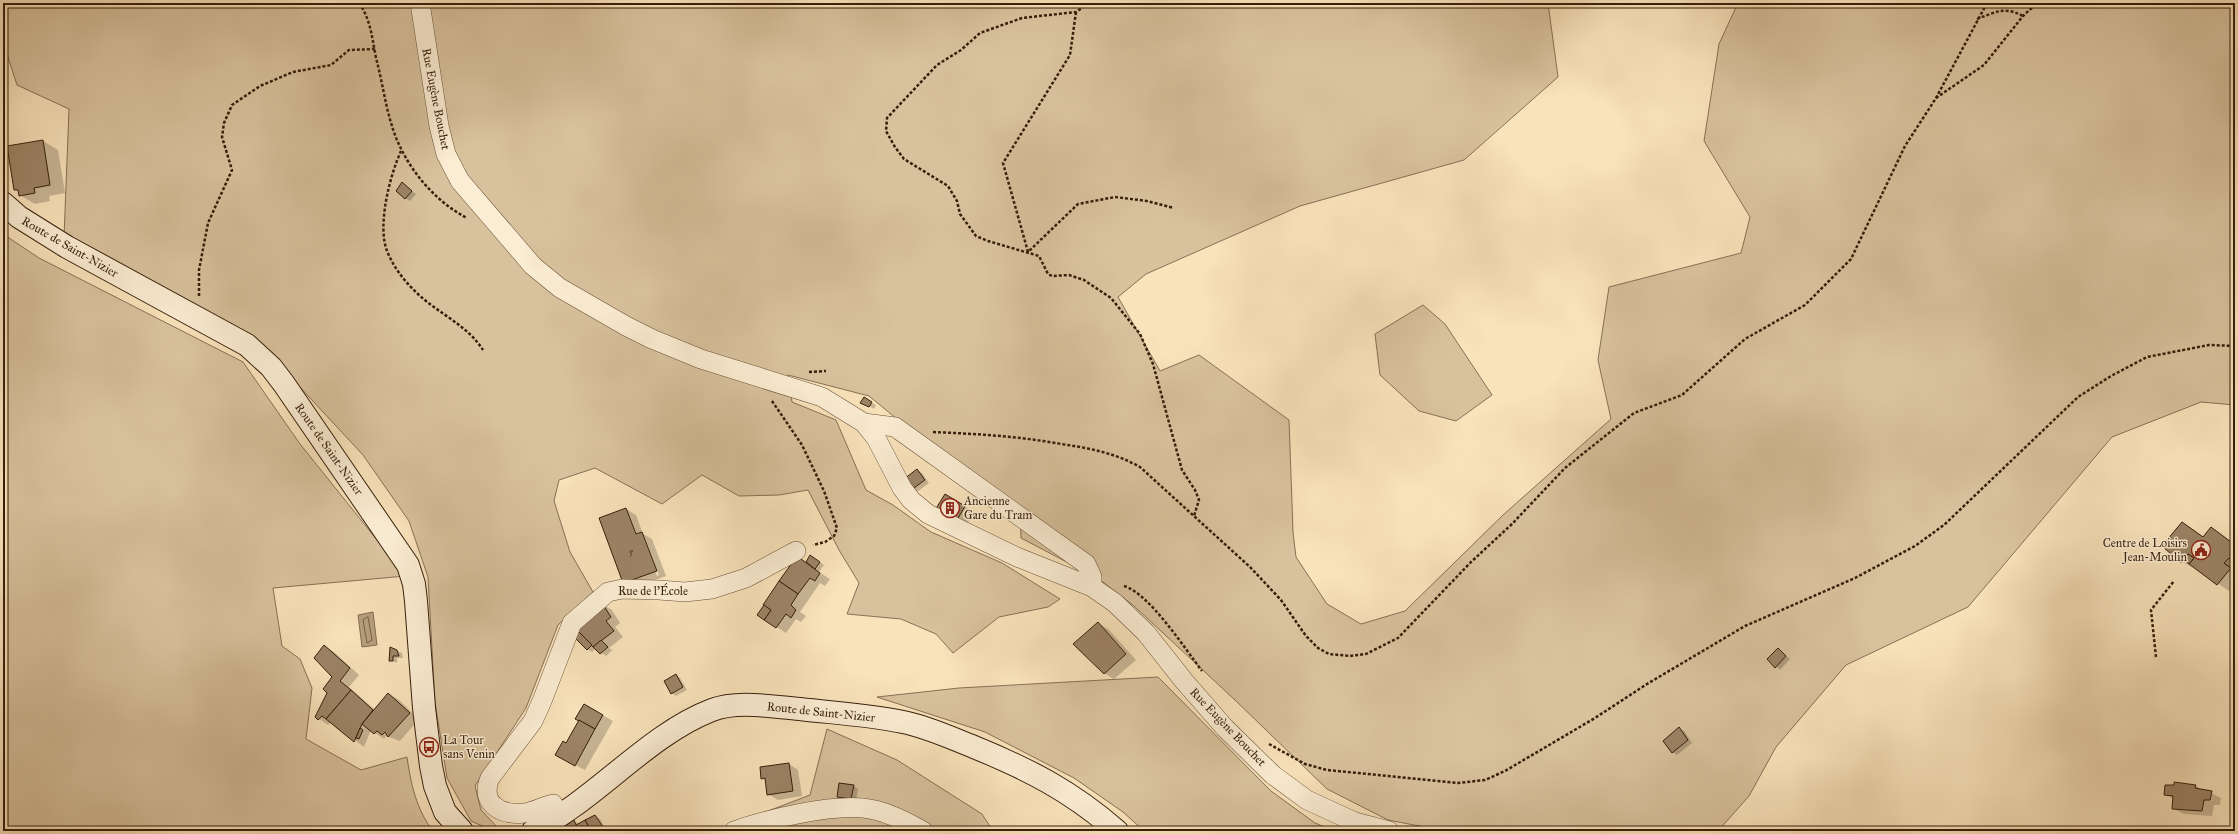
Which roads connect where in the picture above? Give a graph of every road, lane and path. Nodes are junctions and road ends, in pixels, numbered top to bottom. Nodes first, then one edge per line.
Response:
1 (359, 3) edge
2 (420, 3) edge
3 (1089, 3) edge
4 (1987, 3) edge
5 (2037, 3) edge
6 (1076, 12) junction
7 (2023, 16) junction
8 (1976, 19) junction
9 (375, 49) junction
10 (1936, 98) junction
11 (402, 150) junction
12 (3, 203) edge
13 (1174, 208) dead end
14 (468, 219) dead end
15 (1028, 252) junction
16 (198, 318) junction
17 (2235, 346) edge
18 (483, 350) dead end
19 (755, 375) junction
20 (864, 423) junction
21 (903, 432) junction
22 (1194, 516) junction
23 (796, 551) joint
24 (2174, 581) dead end
25 (1122, 585) dead end
26 (1092, 587) junction
27 (2156, 657) dead end
28 (1205, 675) dead end
29 (1265, 740) dead end
30 (560, 815) junction
31 (462, 831) edge
32 (533, 831) edge
33 (734, 831) edge
34 (923, 831) edge
35 (1117, 831) edge
36 (1390, 831) edge

1 - 9 path
2 - 19 street, Rue Eugène Bouchet
3 - 6 path
4 - 8 path
5 - 7 path
6 - 15 path
6 - 15 path
7 - 8 path
7 - 10 path
8 - 10 path
9 - 11 path
9 - 16 path
10 - 22 path
11 - 14 path
11 - 18 path
12 - 16 main road, Route de Saint-Nizier
13 - 15 path
15 - 22 path
16 - 31 main road, Route de Saint-Nizier
17 - 29 path
19 - 20 street, Rue Eugène Bouchet
19 - 23 path
20 - 21 street
20 - 26 street, Rue Eugène Bouchet
21 - 22 path
21 - 26 street
23 - 30 street, Rue de l'École
24 - 27 path
25 - 28 path
26 - 36 street, Rue Eugène Bouchet
30 - 32 main road, Route de Saint-Nizier
30 - 35 main road, Route de Saint-Nizier
33 - 34 street

